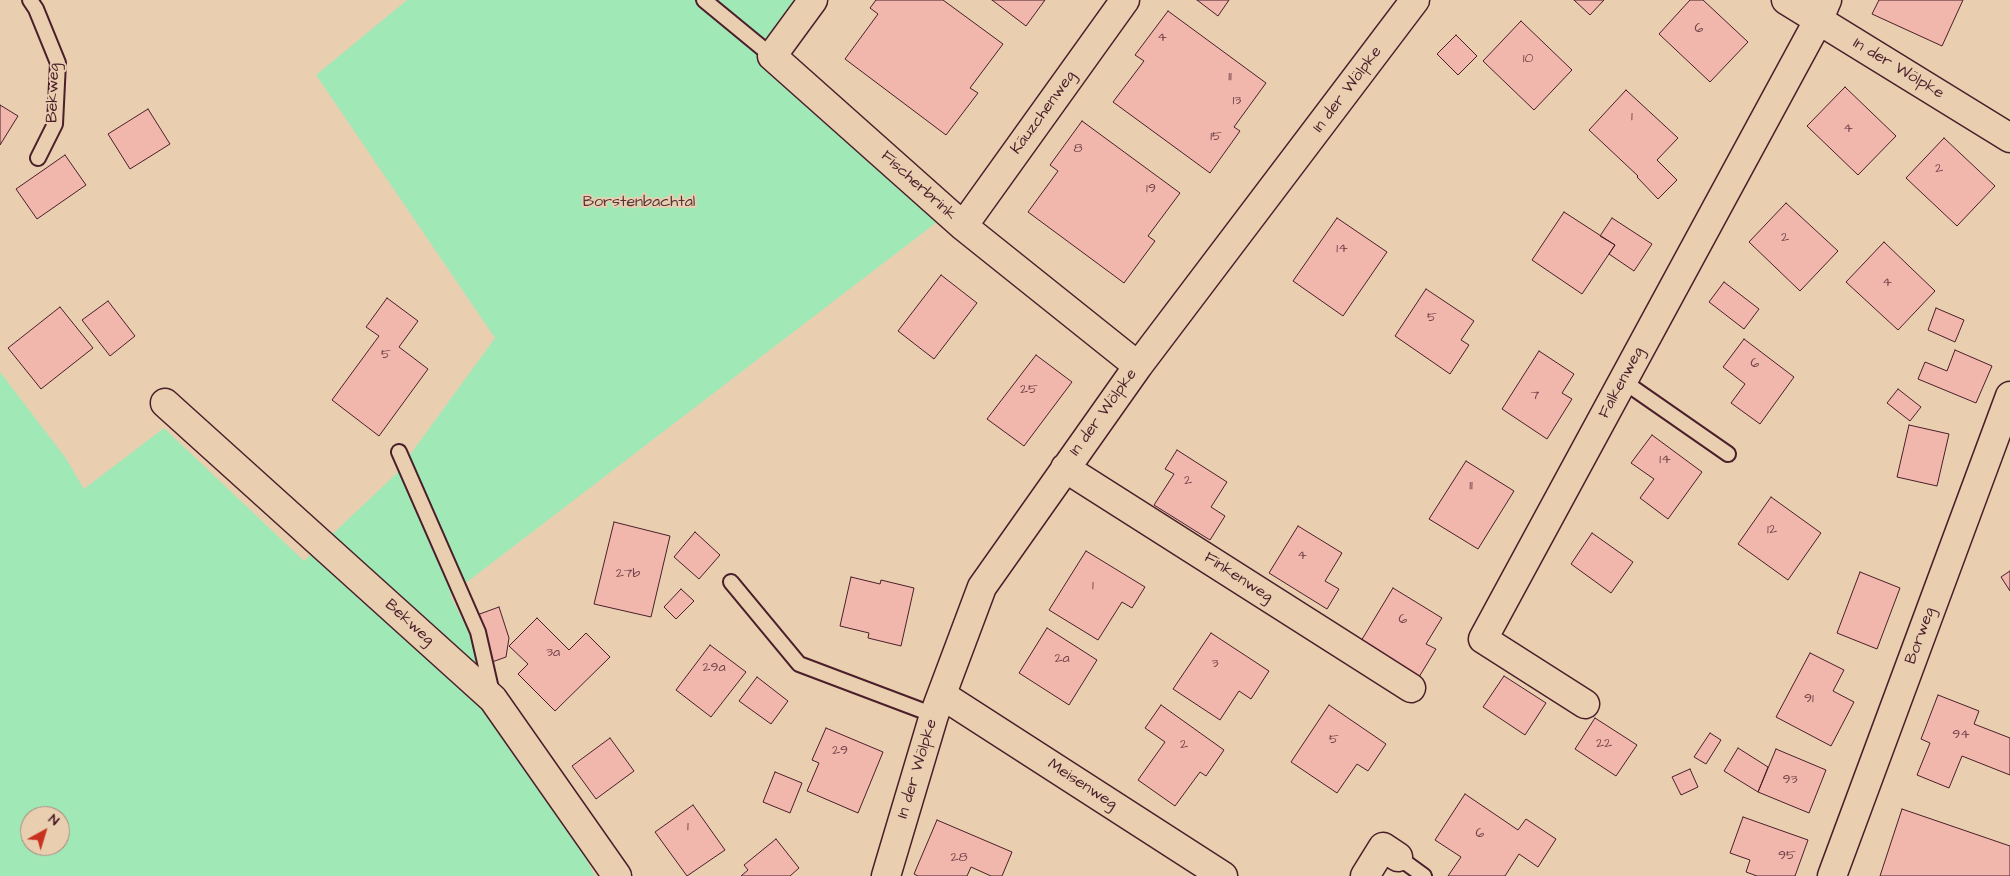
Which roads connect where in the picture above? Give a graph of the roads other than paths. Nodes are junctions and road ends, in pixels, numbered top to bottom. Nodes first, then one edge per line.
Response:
1 (30, 0) edge
2 (704, 0) edge
3 (813, 0) edge
4 (1125, 0) edge
5 (1415, 0) edge
6 (1786, 0) edge
7 (1823, 10) edge
8 (772, 56) junction
9 (2010, 138) edge
10 (38, 158) dead end
11 (963, 226) junction
12 (1138, 366) junction
13 (1623, 381) junction
14 (2010, 396) edge
15 (165, 403) dead end
16 (398, 452) dead end
17 (1728, 454) dead end
18 (1065, 468) junction
19 (731, 582) dead end
20 (1410, 688) dead end
21 (493, 699) junction
22 (1585, 704) dead end
23 (938, 705) junction
24 (1398, 857) joint
25 (617, 876) edge
26 (886, 876) edge
27 (1223, 876) edge
28 (1365, 876) edge
29 (1424, 876) edge
30 (1832, 876) edge

1 - 10 lane, Bekweg
2 - 8 lane, Fischerbrink
3 - 8 street
4 - 11 street, Käuzchenweg
5 - 12 street, In der Wölpke
6 - 7 street, In der Wölpke
7 - 9 street, In der Wölpke
7 - 13 street, Falkenweg
8 - 11 street, Fischerbrink
11 - 12 street, Fischerbrink
12 - 18 street, In der Wölpke
13 - 17 lane
13 - 22 street, Falkenweg
14 - 30 street, Borweg
15 - 21 street, Bekweg
16 - 21 lane
18 - 20 street, Finkenweg
18 - 23 street, In der Wölpke
19 - 23 lane
21 - 25 street, Bekweg
23 - 26 street, In der Wölpke
23 - 27 street, Meisenweg
24 - 28 street
24 - 29 lane

